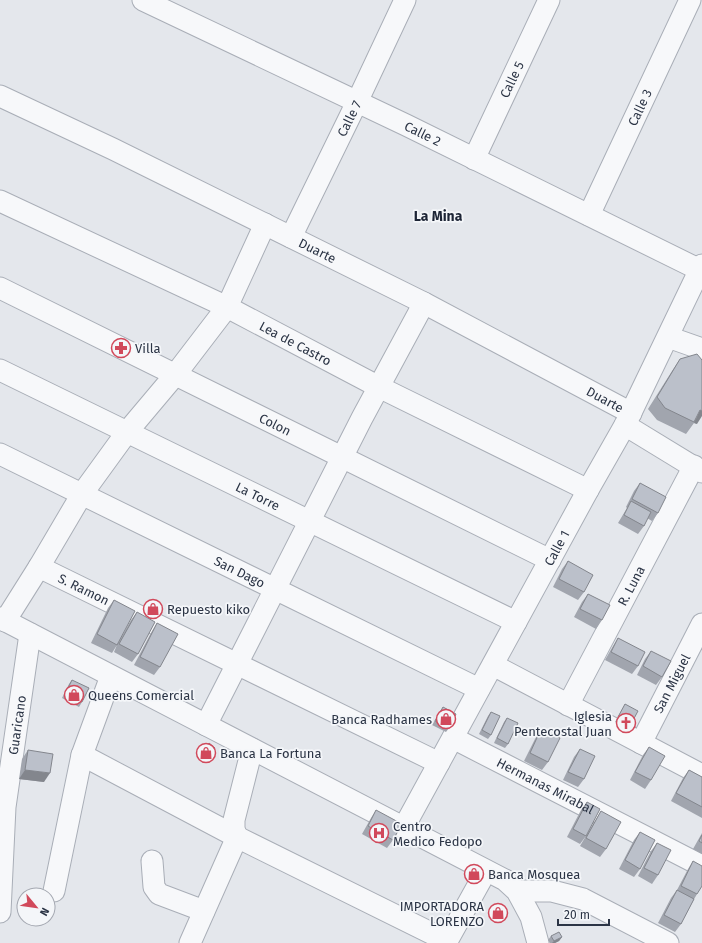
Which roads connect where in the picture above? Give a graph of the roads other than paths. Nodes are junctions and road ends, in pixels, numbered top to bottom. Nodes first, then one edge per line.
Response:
1 (143, 0) edge
2 (405, 0) edge
3 (549, 0) edge
4 (690, 0) edge
5 (0, 96) edge
6 (357, 102) junction
7 (474, 159) junction
8 (0, 200) edge
9 (589, 215) junction
10 (265, 224) junction
11 (291, 237) junction
12 (701, 268) edge
13 (0, 288) edge
14 (424, 303) junction
15 (227, 307) junction
16 (668, 337) junction
17 (702, 349) edge
18 (0, 370) edge
19 (175, 374) junction
20 (379, 387) junction
21 (628, 419) junction
22 (127, 432) junction
23 (0, 454) edge
24 (342, 457) junction
25 (698, 469) edge
26 (588, 490) junction
27 (82, 494) junction
28 (310, 521) junction
29 (550, 560) junction
30 (39, 567) junction
31 (275, 589) junction
32 (2, 620) edge
33 (516, 622) junction
34 (702, 624) edge
35 (30, 634) junction
36 (237, 664) junction
37 (493, 665) junction
38 (111, 676) junction
39 (480, 689) junction
40 (568, 705) junction
41 (206, 725) junction
42 (453, 738) junction
43 (641, 743) junction
44 (252, 749) junction
45 (82, 755) junction
46 (439, 762) junction
47 (702, 775) edge
48 (2, 807) edge
49 (404, 827) junction
50 (237, 837) junction
51 (152, 861) dead end
52 (702, 866) edge
53 (486, 870) junction
54 (55, 887) edge
55 (517, 891) junction
56 (204, 911) junction
57 (0, 912) edge
58 (446, 942) edge
59 (190, 943) edge
60 (538, 943) edge
61 (668, 943) edge

1 - 6 street, Calle 2
2 - 6 street, Calle 7
3 - 7 street, Calle 5
4 - 9 street, Calle 3
5 - 10 street, Duarte
6 - 7 street, Calle 2
6 - 11 street, Calle 7
7 - 9 street, Calle 2
8 - 15 street, Lea de Castro
9 - 12 street, Calle 2
10 - 11 street, Duarte
10 - 15 street
11 - 14 street, Duarte
12 - 16 street, Calle 1
13 - 19 street, Colon
14 - 20 street
14 - 21 street, Duarte
15 - 19 street
15 - 20 street, Lea de Castro
16 - 17 street
16 - 21 street, Calle 1
18 - 22 street, La Torre
19 - 22 street
19 - 24 street, Colon
20 - 24 street
20 - 26 street, Lea de Castro
21 - 25 street, Duarte
21 - 26 street, Calle 1
22 - 27 street
22 - 28 street, La Torre
23 - 27 street, San Dago
24 - 28 street
24 - 29 street, Colon
25 - 40 street, R. Luna
26 - 29 street, Calle 1
27 - 30 street
27 - 31 street, San Dago
28 - 31 street
28 - 33 street, La Torre
29 - 33 street, Calle 1
30 - 32 street
30 - 36 street, S. Ramon
31 - 36 street
31 - 39 street, San Dago
32 - 35 street
33 - 37 street, Calle 1
34 - 43 street, San Miguel
35 - 38 street
35 - 48 street, Guaricano
36 - 41 street
36 - 46 street, S. Ramon
37 - 39 street, Calle 1
37 - 40 street
38 - 41 street
38 - 45 street
39 - 42 street, Calle 1
40 - 43 street
41 - 44 street
42 - 46 street, Calle 1
42 - 52 street, Hermanas Mirabal
43 - 47 street
44 - 49 street
44 - 50 street
45 - 50 street
45 - 54 street
46 - 49 street, Calle 1
48 - 57 street, Guaricano
49 - 53 street
50 - 56 street
50 - 58 street
51 - 56 street
53 - 55 street
53 - 58 street
55 - 60 street
55 - 61 street
56 - 59 street

